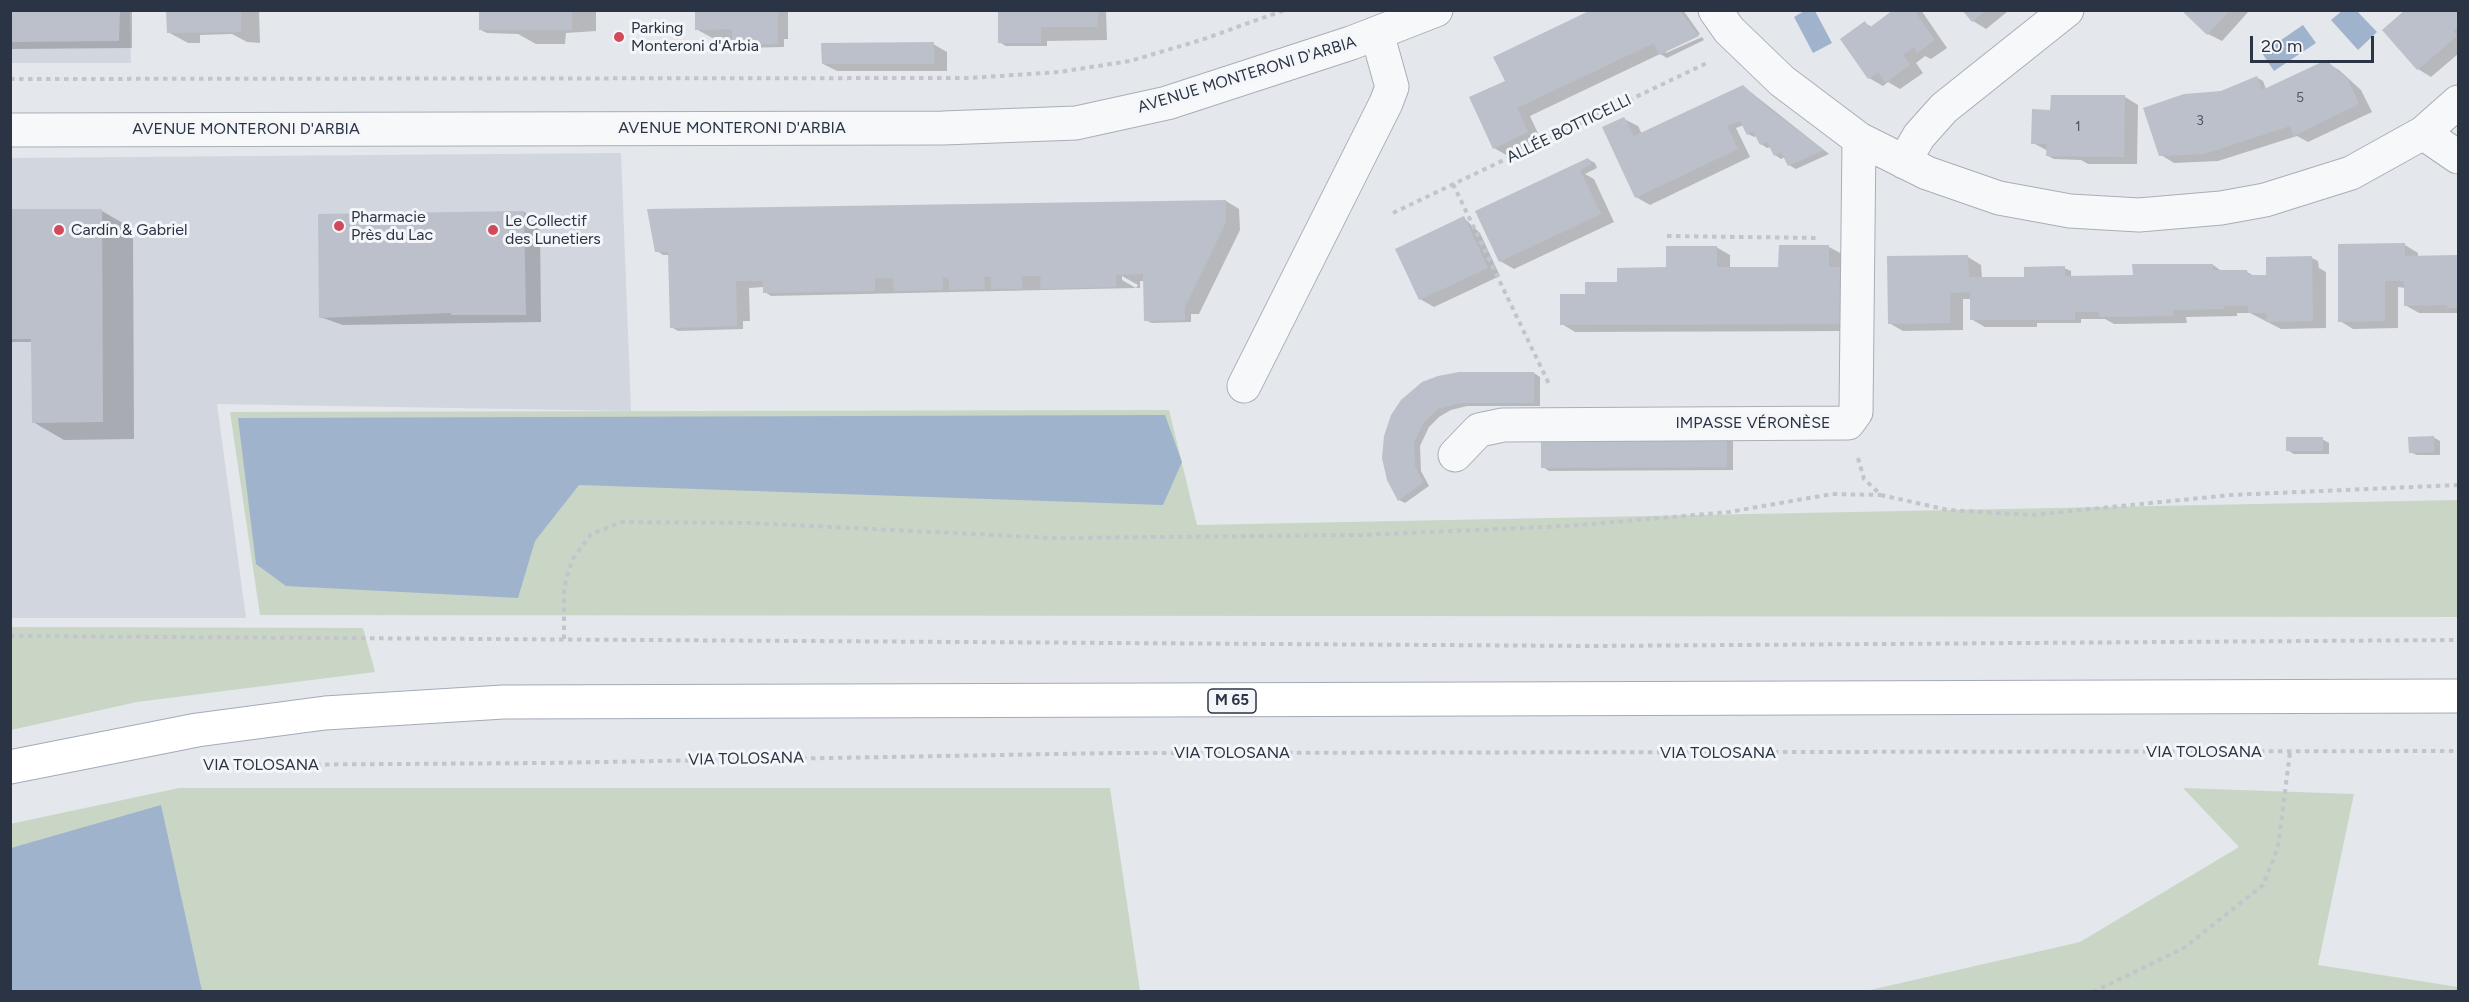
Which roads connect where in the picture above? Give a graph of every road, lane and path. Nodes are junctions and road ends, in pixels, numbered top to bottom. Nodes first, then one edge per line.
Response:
1 (1286, 10) edge
2 (1436, 10) edge
3 (1715, 10) edge
4 (2067, 10) edge
5 (1377, 33) junction
6 (1744, 45) junction
7 (10, 79) edge
8 (2458, 102) edge
9 (10, 130) edge
10 (2422, 133) junction
11 (1859, 139) junction
12 (2458, 157) edge
13 (1904, 162) junction
14 (1453, 184) junction
15 (1393, 213) dead end
16 (1667, 236) dead end
17 (1858, 238) junction
18 (1244, 386) dead end
19 (1848, 423) junction
20 (1568, 424) junction
21 (1455, 455) dead end
22 (2458, 485) edge
23 (1881, 495) junction
24 (10, 636) edge
25 (564, 639) junction
26 (2458, 640) edge
27 (2458, 696) edge
28 (2458, 751) edge
29 (2290, 752) junction
30 (243, 765) dead end
31 (10, 767) edge
32 (2093, 992) edge

1 - 7 path
2 - 5 street, AVENUE MONTERONI D'ARBIA
3 - 6 street
4 - 13 street
5 - 9 street, AVENUE MONTERONI D'ARBIA
5 - 18 street
6 - 11 street
6 - 14 path, ALLÉE BOTTICELLI
8 - 10 street
10 - 12 street
10 - 13 street
11 - 13 street
11 - 17 street, IMPASSE VÉRONÈSE
14 - 15 path, ALLÉE BOTTICELLI
14 - 20 path
16 - 17 path
17 - 19 street, IMPASSE VÉRONÈSE
19 - 20 street, IMPASSE VÉRONÈSE
19 - 23 path
20 - 21 street, IMPASSE VÉRONÈSE
22 - 23 path
23 - 25 path
24 - 25 path
25 - 26 path
27 - 31 main road, M 65
28 - 29 path, VIA TOLOSANA
29 - 30 path, VIA TOLOSANA
29 - 32 path

